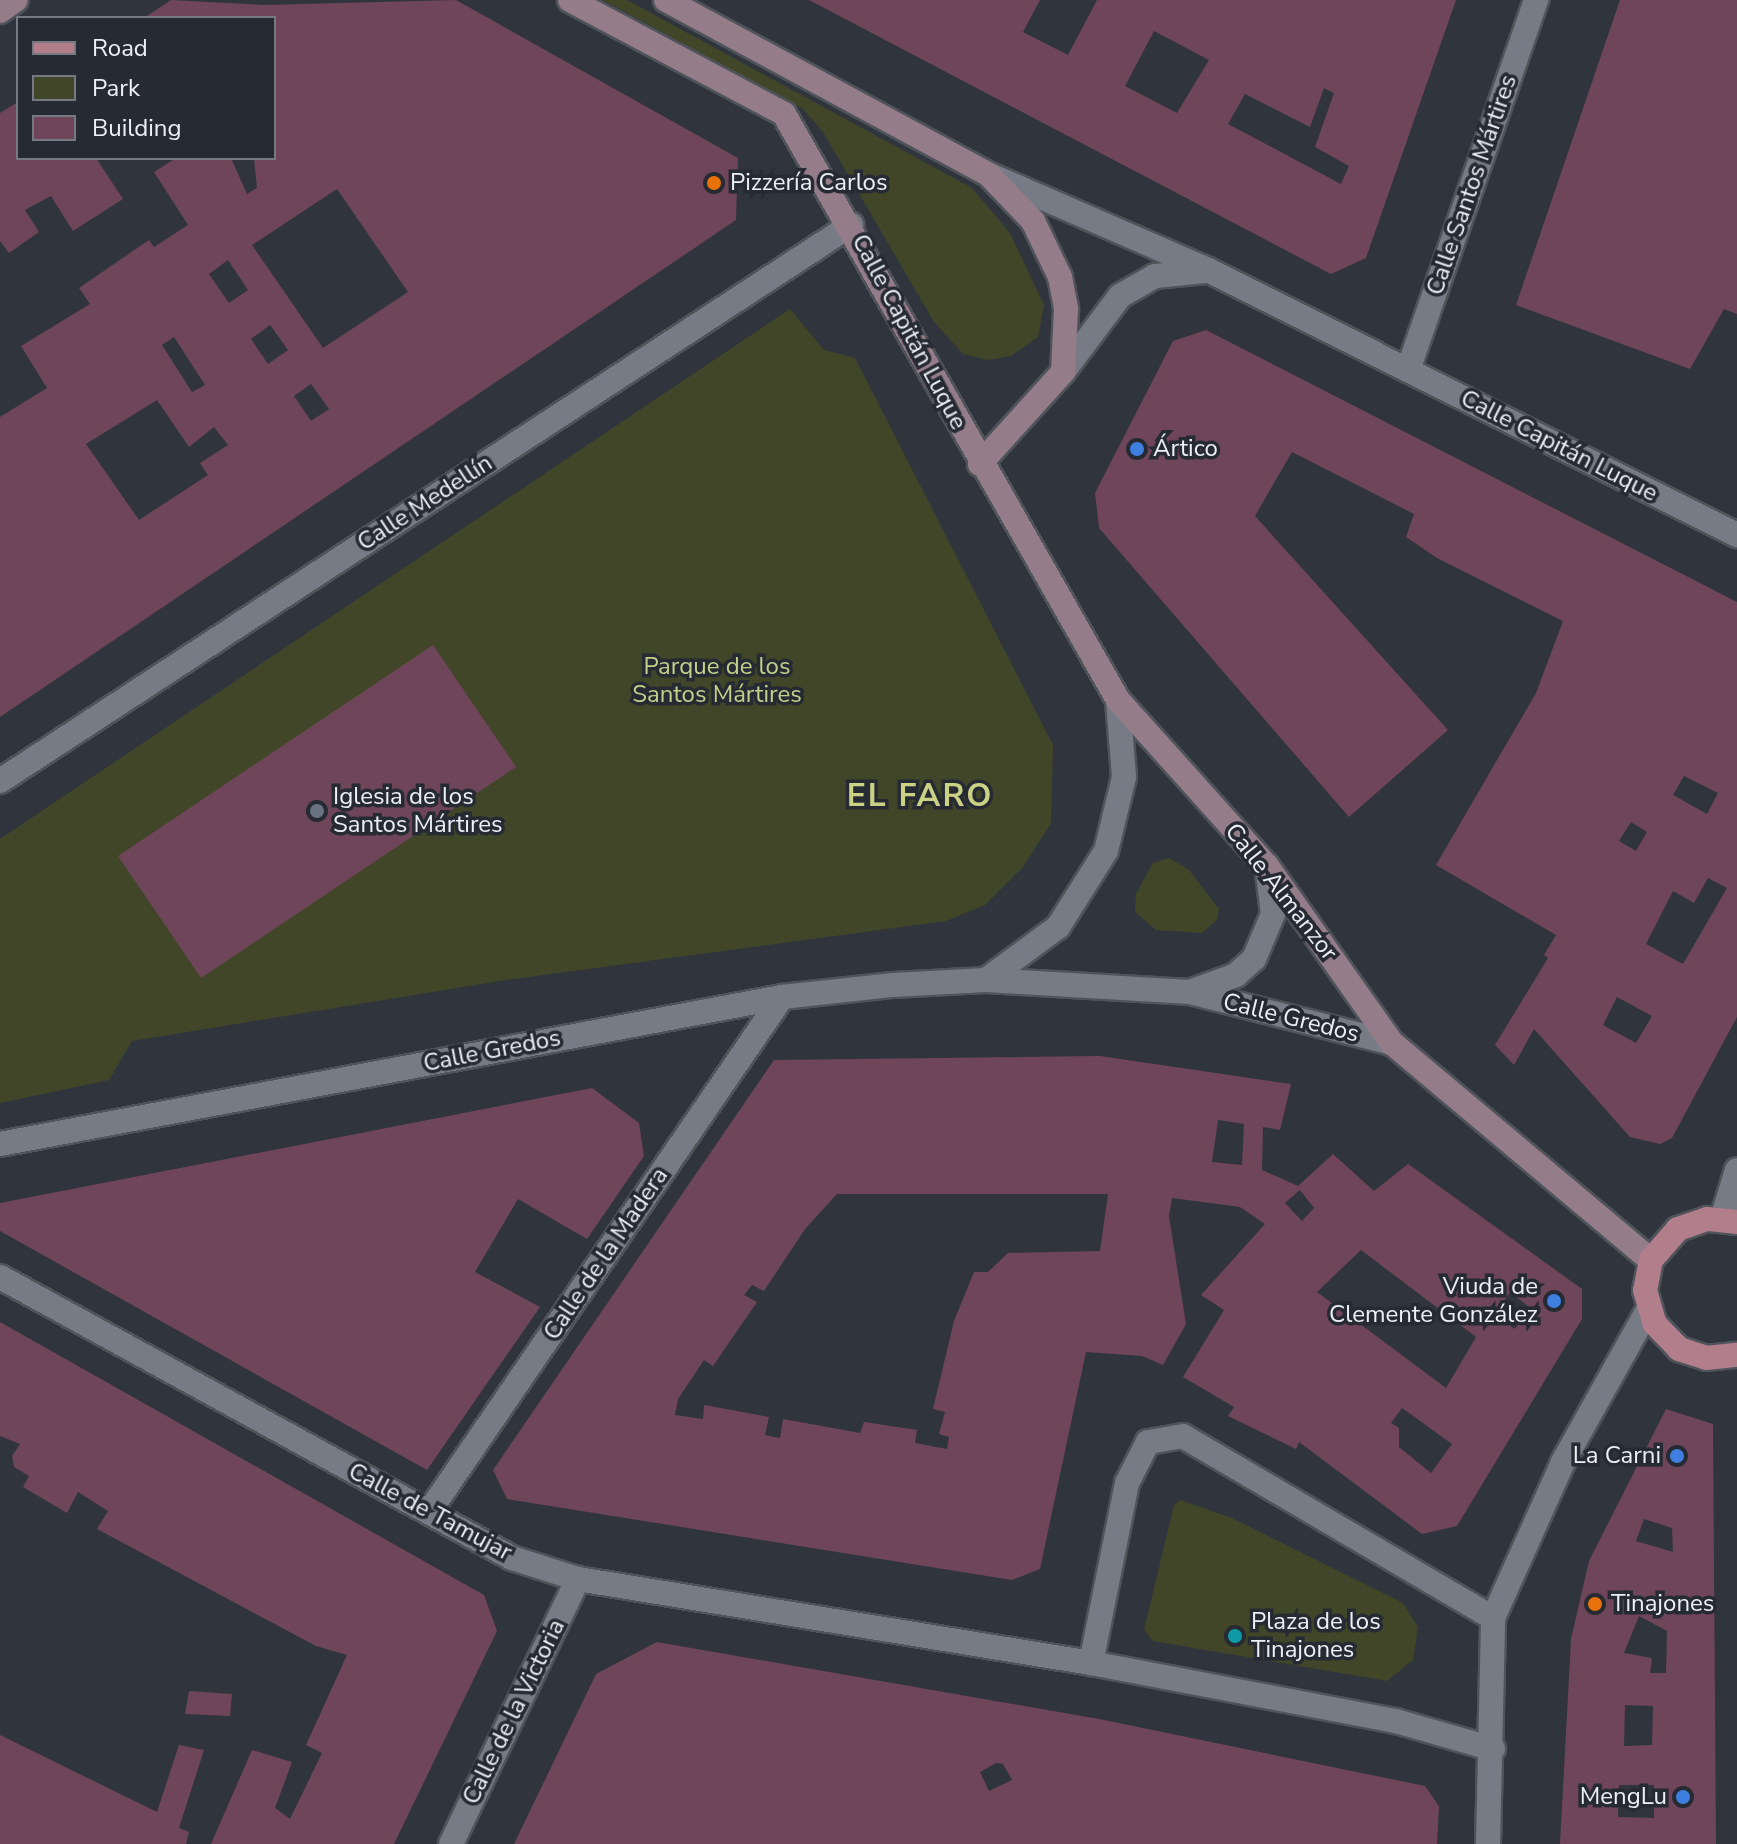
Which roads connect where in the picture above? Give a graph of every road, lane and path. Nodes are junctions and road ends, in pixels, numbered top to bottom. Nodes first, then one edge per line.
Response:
1 (16, 0) edge
2 (570, 0) edge
3 (666, 0) edge
4 (1536, 0) edge
5 (0, 11) edge
6 (989, 175) junction
7 (851, 225) junction
8 (1208, 270) junction
9 (1408, 370) junction
10 (1063, 372) junction
11 (980, 464) junction
12 (1737, 535) edge
13 (1118, 700) junction
14 (0, 781) edge
15 (1267, 866) junction
16 (986, 980) junction
17 (1190, 992) junction
18 (782, 997) junction
19 (1392, 1043) junction
20 (0, 1144) edge
21 (1737, 1170) edge
22 (1730, 1221) edge
23 (1651, 1260) junction
24 (0, 1277) edge
25 (1648, 1310) junction
26 (1737, 1355) edge
27 (429, 1512) junction
28 (578, 1579) junction
29 (1493, 1618) junction
30 (1091, 1663) junction
31 (1493, 1749) junction
32 (451, 1844) edge
33 (1488, 1844) edge

1 - 5 main road
2 - 7 main road, Calle Capitán Luque
3 - 6 main road, Calle Capitán Luque
4 - 9 street, Calle Santos Mártires
6 - 8 street, Calle Capitán Luque
6 - 10 main road, Calle Capitán Luque
7 - 11 main road, Calle Capitán Luque
7 - 14 street, Calle Medellín
8 - 9 street, Calle Capitán Luque
8 - 10 street
9 - 12 street, Calle Capitán Luque
10 - 11 main road, Calle Capitán Luque
11 - 13 main road, Calle Almanzor
13 - 15 main road, Calle Almanzor
13 - 16 street
15 - 17 street, Calle Gredos
15 - 19 main road, Calle Almanzor
16 - 17 street, Calle Gredos
16 - 18 street, Calle Gredos
17 - 19 street, Calle Gredos
18 - 20 street, Calle Gredos
18 - 27 street, Calle de la Madera
19 - 23 main road, Calle Almanzor
21 - 22 street
22 - 23 main road
23 - 25 main road
24 - 27 street, Calle de Tamujar
25 - 26 main road
25 - 29 street
27 - 28 street, Calle de Tamujar
28 - 30 street, Calle de Tamujar
28 - 32 street, Calle de la Victoria
29 - 30 street
29 - 31 street
30 - 31 street
31 - 33 street

